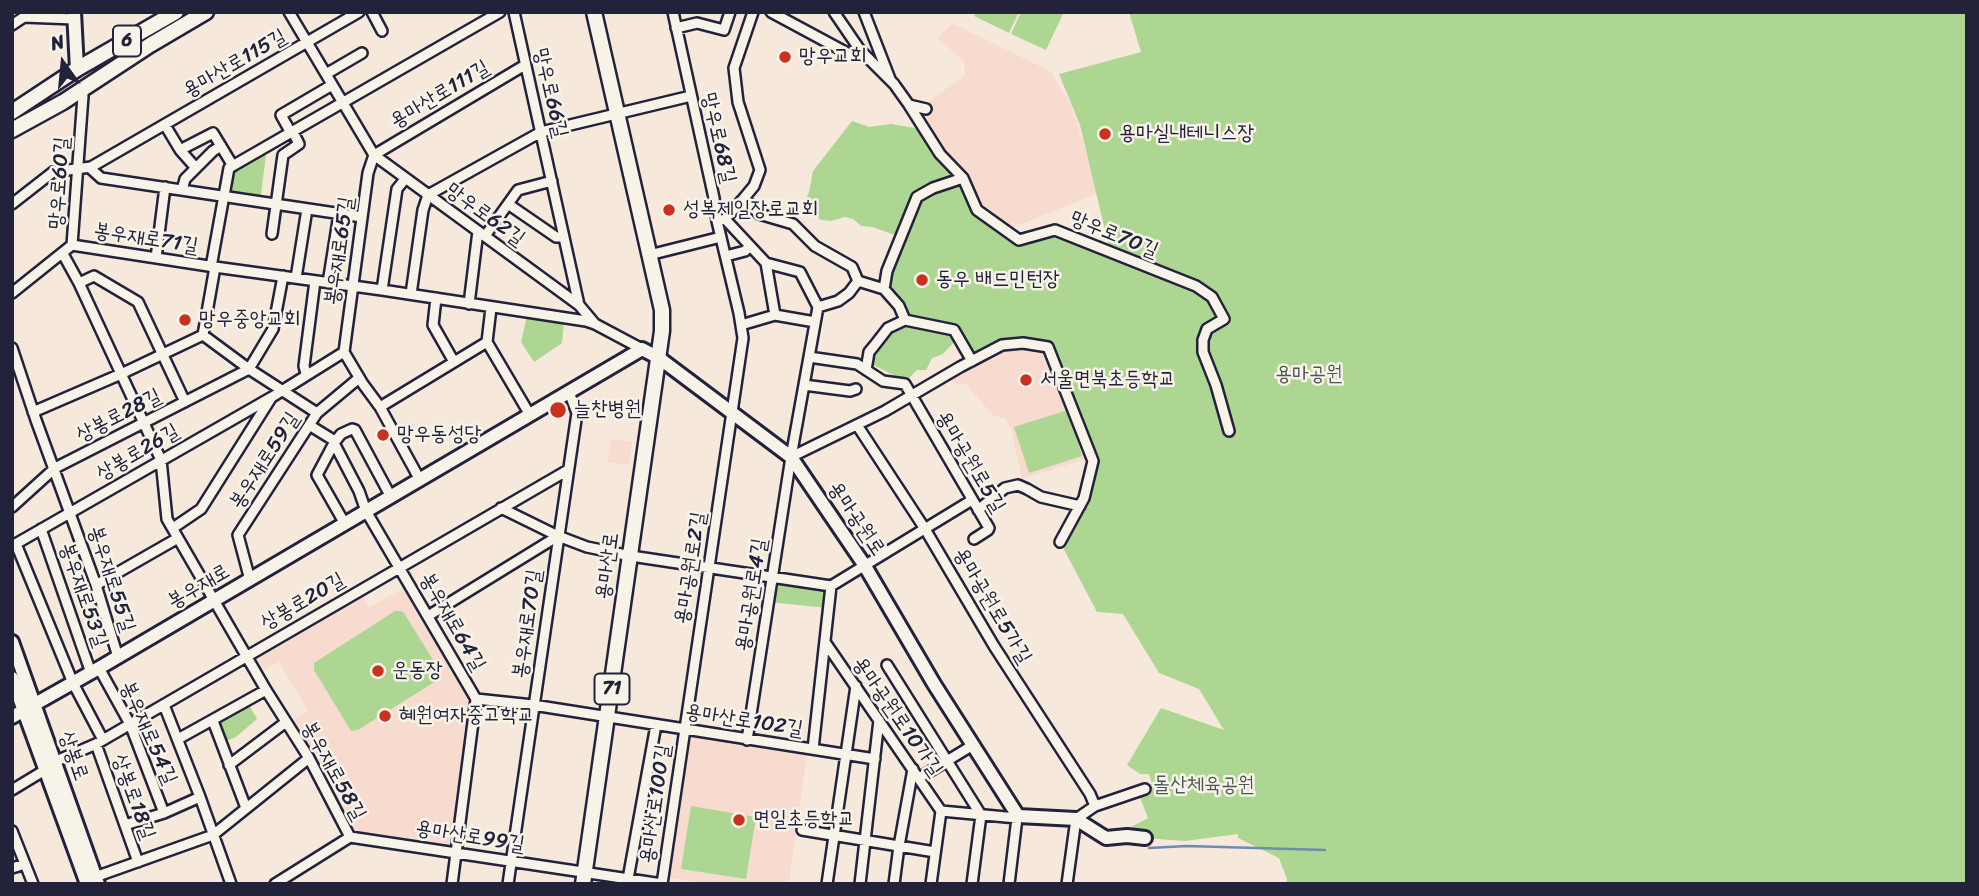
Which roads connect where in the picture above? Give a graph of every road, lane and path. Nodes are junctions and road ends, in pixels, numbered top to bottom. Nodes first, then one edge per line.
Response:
1 (176, 12) edge
2 (206, 12) edge
3 (289, 12) edge
4 (359, 12) edge
5 (372, 12) edge
6 (500, 12) edge
7 (514, 12) edge
8 (594, 12) edge
9 (673, 12) edge
10 (730, 12) edge
11 (753, 12) edge
12 (771, 12) edge
13 (834, 12) edge
14 (864, 12) edge
15 (24, 15) edge
16 (74, 16) edge
17 (12, 25) edge
18 (676, 28) junction
19 (383, 31) dead end
20 (307, 42) junction
21 (859, 50) junction
22 (362, 53) dead end
23 (525, 65) junction
24 (77, 69) junction
25 (326, 74) junction
26 (890, 80) junction
27 (332, 85) junction
28 (82, 89) junction
29 (691, 96) junction
30 (342, 103) junction
31 (909, 105) junction
32 (18, 108) edge
33 (926, 108) dead end
34 (617, 113) junction
35 (164, 125) junction
36 (12, 130) edge
37 (292, 132) junction
38 (541, 132) junction
39 (222, 146) junction
40 (180, 150) junction
41 (374, 156) junction
42 (233, 166) junction
43 (90, 168) junction
44 (196, 168) junction
45 (78, 170) junction
46 (963, 178) junction
47 (405, 179) junction
48 (551, 181) junction
49 (165, 187) junction
50 (182, 190) junction
51 (428, 195) junction
52 (223, 196) junction
53 (744, 198) junction
54 (12, 204) edge
55 (276, 204) junction
56 (508, 204) junction
57 (307, 209) junction
58 (339, 214) junction
59 (362, 217) junction
60 (721, 220) junction
61 (272, 234) dead end
62 (481, 234) junction
63 (564, 237) junction
64 (721, 237) junction
65 (72, 244) junction
66 (750, 246) junction
67 (63, 254) junction
68 (649, 255) junction
69 (726, 256) junction
70 (156, 258) junction
71 (766, 262) junction
72 (213, 267) junction
73 (282, 276) junction
74 (296, 278) junction
75 (315, 281) junction
76 (858, 281) junction
77 (79, 283) junction
78 (328, 283) junction
79 (352, 286) junction
80 (884, 289) junction
81 (382, 290) junction
82 (12, 293) edge
83 (411, 294) junction
84 (436, 298) junction
85 (469, 304) junction
86 (579, 305) junction
87 (818, 307) junction
88 (491, 308) junction
89 (775, 315) junction
90 (905, 320) junction
91 (815, 322) junction
92 (594, 324) junction
93 (741, 325) junction
94 (203, 335) junction
95 (487, 342) junction
96 (12, 348) edge
97 (642, 349) junction
98 (344, 352) junction
99 (162, 353) junction
100 (809, 357) junction
101 (659, 358) junction
102 (972, 361) junction
103 (454, 362) junction
104 (249, 369) junction
105 (866, 370) junction
106 (121, 374) junction
107 (306, 374) junction
108 (359, 378) junction
109 (804, 385) junction
110 (856, 389) dead end
111 (281, 390) junction
112 (569, 393) junction
113 (272, 397) junction
114 (911, 397) junction
115 (185, 402) junction
116 (380, 407) junction
117 (33, 412) junction
118 (733, 412) junction
119 (317, 413) junction
120 (530, 415) junction
121 (144, 423) junction
122 (309, 425) junction
123 (857, 425) junction
124 (1229, 431) dead end
125 (335, 442) junction
126 (791, 457) junction
127 (161, 460) junction
128 (55, 468) junction
129 (568, 470) junction
130 (420, 480) junction
131 (391, 496) junction
132 (972, 500) junction
133 (12, 506) edge
134 (1080, 506) junction
135 (501, 508) junction
136 (978, 510) junction
137 (366, 511) junction
138 (71, 512) junction
139 (345, 524) junction
140 (173, 528) junction
141 (41, 529) junction
142 (925, 529) junction
143 (558, 537) junction
144 (178, 538) junction
145 (974, 539) dead end
146 (1060, 542) dead end
147 (14, 545) edge
148 (631, 556) junction
149 (400, 566) junction
150 (865, 566) junction
151 (708, 568) junction
152 (772, 578) junction
153 (250, 580) junction
154 (96, 585) junction
155 (831, 586) junction
156 (214, 601) junction
157 (428, 616) junction
158 (12, 642) edge
159 (825, 642) junction
160 (247, 655) junction
161 (118, 657) junction
162 (887, 665) dead end
163 (95, 670) junction
164 (12, 678) edge
165 (73, 683) junction
166 (856, 686) junction
167 (266, 690) junction
168 (475, 699) junction
169 (164, 705) junction
170 (533, 705) junction
171 (24, 710) edge
172 (607, 716) junction
173 (879, 720) junction
174 (213, 721) junction
175 (286, 722) junction
176 (130, 724) junction
177 (656, 724) junction
178 (685, 729) junction
179 (178, 739) junction
180 (747, 740) junction
181 (99, 742) junction
182 (973, 745) junction
183 (813, 749) junction
184 (846, 754) junction
185 (309, 758) junction
186 (875, 759) junction
187 (947, 761) junction
188 (229, 765) junction
189 (49, 766) junction
190 (916, 774) junction
191 (1144, 789) dead end
192 (12, 790) edge
193 (200, 797) junction
194 (1095, 806) junction
195 (246, 808) junction
196 (941, 811) junction
197 (164, 813) junction
198 (981, 814) junction
199 (1018, 818) junction
200 (1076, 819) junction
201 (125, 825) junction
202 (802, 830) dead end
203 (12, 831) edge
204 (212, 835) junction
205 (834, 835) junction
206 (350, 837) junction
207 (1145, 838) dead end
208 (866, 840) junction
209 (899, 846) junction
210 (935, 852) junction
211 (456, 853) junction
212 (138, 862) junction
213 (511, 862) junction
214 (25, 864) junction
215 (12, 868) edge
216 (584, 877) edge
217 (628, 879) junction
218 (89, 882) edge
219 (33, 884) edge
220 (231, 884) edge
221 (275, 884) edge
222 (452, 884) edge
223 (508, 884) edge
224 (662, 884) edge
225 (827, 884) edge
226 (860, 884) edge
227 (894, 884) edge
228 (931, 884) edge
229 (972, 884) edge
230 (1009, 884) edge
231 (1067, 884) edge

1 - 24 main road, 6
2 - 28 main road, 6
3 - 20 street, 망우로62길
4 - 20 street, 용마산로115길
5 - 19 street
6 - 30 street
7 - 23 street, 망우로66길
8 - 34 main road, 용마산로 / 71
9 - 18 street, 망우로68길
10 - 18 street
11 - 53 street
12 - 21 street
13 - 21 street, 망우로70길
14 - 26 street
15 - 16 street
15 - 17 street
16 - 24 street
18 - 29 street, 망우로68길
20 - 25 street, 망우로62길
20 - 35 street, 용마산로115길
21 - 26 street, 망우로70길
22 - 25 street
23 - 38 street, 망우로66길
23 - 41 street, 용마산로111길
24 - 32 main road, 6
25 - 27 street, 망우로62길
26 - 31 street, 망우로70길
27 - 30 street, 망우로62길
27 - 37 street
28 - 36 main road
28 - 45 street, 망우로60길
29 - 34 street
29 - 60 street, 망우로68길
30 - 37 street
30 - 41 street, 망우로62길
31 - 33 street
31 - 46 street, 망우로70길
34 - 38 street
34 - 68 main road, 용마산로 / 71
35 - 40 street
35 - 43 street, 용마산로115길
37 - 42 street
37 - 55 street
38 - 48 street, 망우로66길
38 - 51 street
39 - 40 street
39 - 42 street
39 - 44 street
40 - 44 street
41 - 47 street, 망우로62길
41 - 59 street, 봉우재로65길
42 - 52 street
43 - 45 street, 용마산로115길
43 - 49 street
44 - 50 street
45 - 54 street, 용마산로115길
45 - 65 street, 망우로60길
46 - 80 street
46 - 124 street, 망우로70길
47 - 51 street, 망우로62길
47 - 81 street
48 - 56 street
48 - 63 street, 망우로66길
49 - 50 street
49 - 70 street
50 - 52 street
51 - 62 street, 망우로62길
51 - 83 street
52 - 55 street
52 - 72 street
53 - 60 street
53 - 76 street
55 - 57 street
55 - 61 street
56 - 62 street
56 - 63 street
57 - 58 street
57 - 74 street
58 - 59 street
58 - 78 street
59 - 79 street, 봉우재로65길
60 - 64 street, 망우로68길
60 - 66 street
62 - 85 street
62 - 86 street, 망우로62길
63 - 86 street, 망우로66길
64 - 68 street
64 - 69 street, 망우로68길
65 - 67 street, 망우로60길
65 - 70 street, 봉우재로71길
66 - 69 street
66 - 71 street
67 - 77 street, 봉우재로58길
67 - 82 street, 망우로60길
68 - 101 main road, 용마산로 / 71
69 - 93 street, 망우로68길
70 - 72 street, 봉우재로71길
71 - 87 street
71 - 89 street
72 - 73 street, 봉우재로71길
72 - 94 street, 봉우재로71길
73 - 74 street, 봉우재로71길
73 - 104 street
74 - 75 street, 봉우재로71길
75 - 78 street, 봉우재로71길
75 - 107 street
76 - 80 street
76 - 87 street
77 - 99 street
77 - 106 street, 봉우재로58길
78 - 79 street, 봉우재로71길
79 - 81 street, 봉우재로71길
79 - 98 street, 봉우재로65길
80 - 90 street
81 - 83 street, 봉우재로71길
83 - 84 street, 봉우재로71길
84 - 85 street, 봉우재로71길
84 - 103 street
85 - 88 street, 봉우재로71길
86 - 92 street, 망우로62길
87 - 91 street, 용마공원로4길
88 - 92 street, 봉우재로71길
88 - 95 street
89 - 91 street
89 - 93 street
90 - 102 street
90 - 105 street
91 - 100 street, 용마공원로4길
92 - 97 street, 망우로62길
93 - 118 street, 망우로68길
94 - 99 street, 상봉로28길
94 - 104 street
95 - 103 street
95 - 120 street
96 - 117 street, 봉우재로55길
97 - 101 street
97 - 112 street, 봉우재로
98 - 107 street
98 - 108 street
99 - 106 street, 상봉로28길
99 - 115 street
100 - 105 street
100 - 109 street, 용마공원로4길
101 - 118 street, 용마공원로
101 - 148 main road, 용마산로 / 71
102 - 114 street, 용마공원로5길
102 - 134 street, 용마공원로5길
103 - 116 street
104 - 111 street
104 - 115 street, 상봉로28길
105 - 114 street
106 - 117 street, 상봉로28길
106 - 121 street, 봉우재로58길
107 - 111 street, 상봉로26길
108 - 116 street
108 - 119 street, 봉우재로59길
109 - 110 street
109 - 126 street, 용마공원로4길
111 - 113 street, 상봉로26길
111 - 119 street
112 - 120 street, 봉우재로
112 - 129 street, 봉우재로70길
113 - 127 street, 상봉로26길
113 - 140 street
114 - 123 street, 용마공원로5길
114 - 132 street, 용마공원로5길
115 - 121 street, 상봉로28길
116 - 130 street
117 - 128 street, 봉우재로55길
118 - 126 street, 용마공원로
118 - 151 street, 용마공원로2길
119 - 122 street, 봉우재로59길
120 - 130 street, 봉우재로
121 - 127 street, 봉우재로58길
121 - 128 street, 상봉로28길
122 - 125 street
122 - 153 street, 봉우재로59길
123 - 126 street, 용마공원로5길
123 - 142 street, 용마공원로5가길
125 - 131 street
125 - 137 street, 봉우재로64길
125 - 139 street
126 - 150 street, 용마공원로
126 - 152 street, 용마공원로4길
127 - 138 street, 상봉로26길
127 - 140 street, 봉우재로58길
128 - 133 street, 상봉로28길
128 - 138 street, 봉우재로55길
129 - 135 street, 상봉로20길
129 - 143 street, 봉우재로70길
130 - 131 street, 봉우재로
131 - 137 street, 봉우재로
132 - 136 street, 용마공원로5길
132 - 142 street
134 - 136 street
134 - 146 street
135 - 143 street
135 - 149 street, 상봉로20길
136 - 145 street, 용마공원로5길
137 - 139 street, 봉우재로
137 - 149 street, 봉우재로64길
138 - 141 street, 상봉로26길
138 - 154 street, 봉우재로55길
139 - 153 street, 봉우재로
140 - 144 street, 봉우재로58길
141 - 147 street, 상봉로26길
141 - 163 street, 봉우재로53길
142 - 150 street
142 - 194 street, 용마공원로5가길
143 - 148 street
143 - 157 street
143 - 170 street, 봉우재로70길
144 - 154 street
144 - 156 street, 봉우재로58길
147 - 165 street
148 - 151 street
148 - 172 main road, 용마산로 / 71
149 - 157 street, 봉우재로64길
149 - 160 street, 상봉로20길
150 - 155 street
150 - 182 street, 용마공원로
151 - 152 street
151 - 178 street, 용마공원로2길
152 - 155 street
152 - 180 street, 용마공원로4길
153 - 156 street, 봉우재로
154 - 161 street, 봉우재로55길
155 - 159 street
156 - 160 street, 봉우재로58길
156 - 161 street, 봉우재로
157 - 168 street, 봉우재로64길
158 - 171 street, 상봉로
159 - 166 street, 용마공원로10가길
159 - 183 street
160 - 167 street, 봉우재로58길
160 - 169 street, 상봉로20길
161 - 163 street, 봉우재로
162 - 187 street
163 - 165 street, 봉우재로
163 - 176 street, 봉우재로54길
164 - 171 street, 상봉로
165 - 171 street, 봉우재로
165 - 181 street
166 - 173 street, 용마공원로10가길
166 - 184 street
167 - 174 street
167 - 175 street, 봉우재로58길
168 - 170 street, 용마산로102길
168 - 211 street, 봉우재로64길
169 - 176 street, 상봉로20길
169 - 179 street
170 - 172 street, 용마산로102길
170 - 213 street, 봉우재로70길
171 - 189 street, 상봉로
172 - 177 street, 용마산로102길
172 - 216 main road, 용마산로 / 71
173 - 186 street
173 - 190 street, 용마공원로10가길
174 - 179 street
174 - 188 street
175 - 185 street, 봉우재로58길
175 - 188 street, 봉우재로58길
176 - 181 street, 상봉로20길
176 - 197 street, 봉우재로54길
177 - 178 street, 용마산로102길
177 - 217 street
178 - 180 street, 용마산로102길
178 - 224 street, 용마산로100길
179 - 193 street
180 - 183 street, 용마산로102길
181 - 189 street, 상봉로20길
181 - 201 street, 상봉로18길
182 - 187 street
182 - 199 street, 용마공원로
183 - 184 street, 용마산로102길
184 - 186 street, 용마산로102길
184 - 205 street
185 - 195 street, 상봉로18길
185 - 206 street, 봉우재로58길
186 - 208 street
187 - 190 street
187 - 198 street
188 - 195 street
189 - 192 street, 상봉로20길
189 - 218 street, 상봉로
190 - 196 street, 용마공원로10가길
190 - 209 street
191 - 194 street
193 - 197 street
193 - 204 street
194 - 200 street
195 - 204 street, 상봉로18길
196 - 198 street
196 - 210 street
197 - 201 street
198 - 199 street
198 - 229 street
199 - 200 street
199 - 230 street
200 - 207 street
200 - 231 street
201 - 212 street, 상봉로18길
202 - 205 street
203 - 214 street
204 - 212 street, 상봉로18길
204 - 220 street
205 - 208 street
205 - 225 street
206 - 211 street, 용마산로99길
206 - 221 street
208 - 209 street
208 - 226 street
209 - 210 street
209 - 227 street
210 - 228 street
211 - 213 street, 용마산로99길
211 - 222 street, 봉우재로64길
212 - 218 street, 상봉로18길
213 - 216 street, 용마산로99길
213 - 223 street, 봉우재로70길
214 - 215 street
214 - 219 street
216 - 217 street, 용마산로100길
217 - 224 street, 용마산로100길

